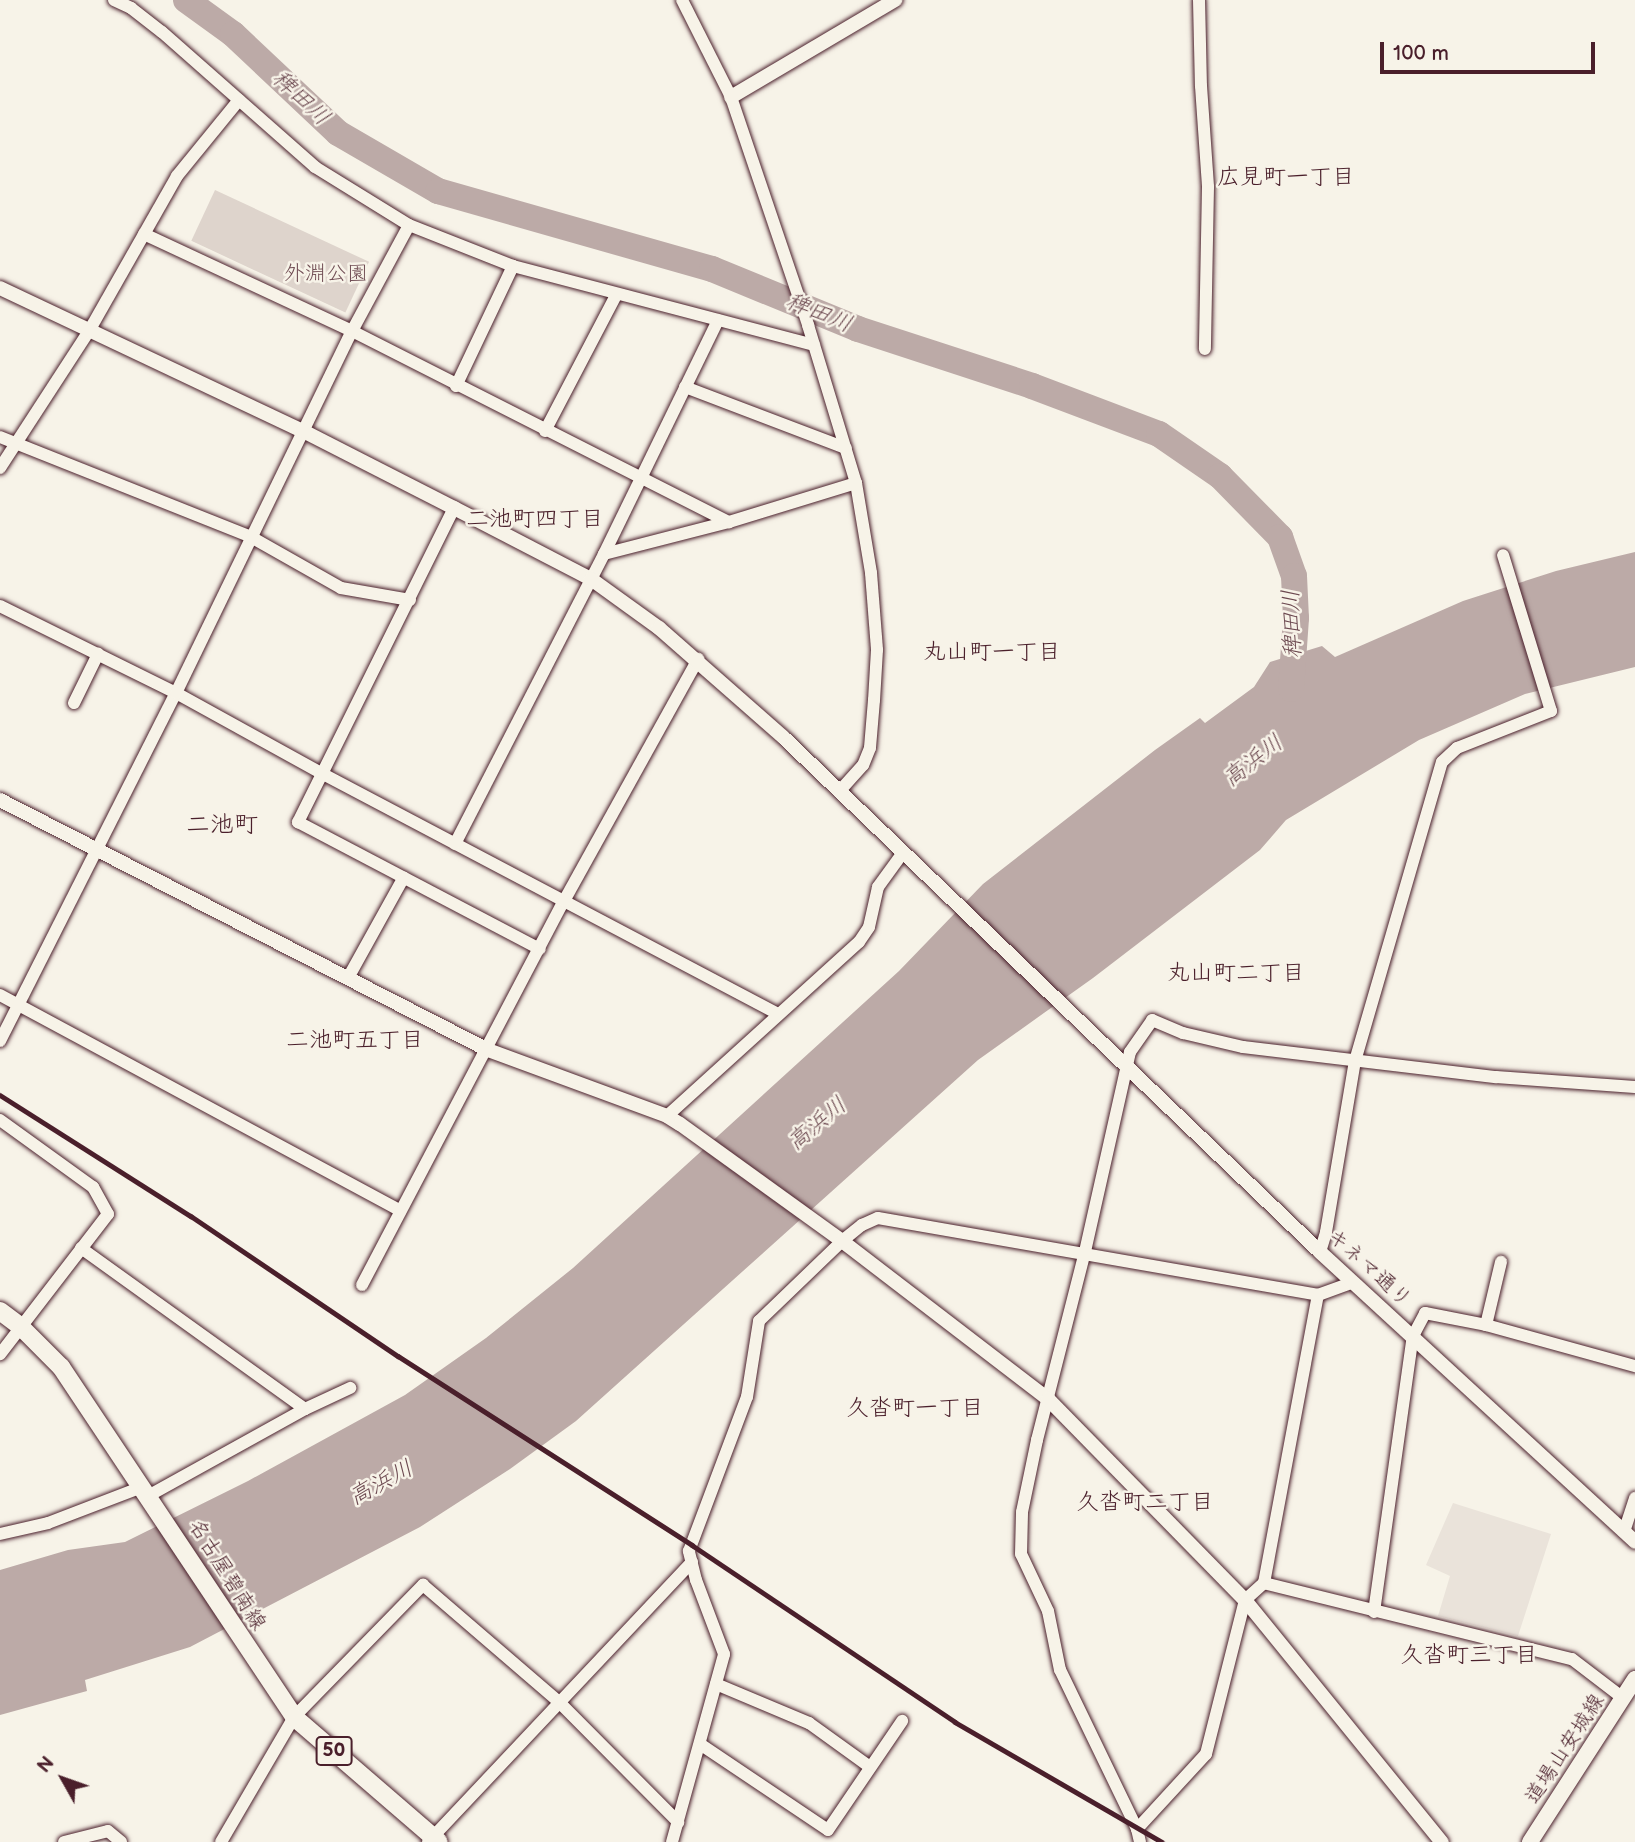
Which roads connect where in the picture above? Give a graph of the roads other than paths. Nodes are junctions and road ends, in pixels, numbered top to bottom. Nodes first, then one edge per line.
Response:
1 (114, 0) edge
2 (681, 0) edge
3 (895, 0) edge
4 (1199, 0) edge
5 (731, 97) junction
6 (239, 100) junction
7 (409, 225) junction
8 (144, 233) junction
9 (513, 266) junction
10 (0, 288) edge
11 (616, 295) junction
12 (718, 320) junction
13 (89, 331) junction
14 (352, 331) junction
15 (814, 345) junction
16 (1205, 349) dead end
17 (456, 386) junction
18 (685, 387) junction
19 (303, 431) junction
20 (545, 431) junction
21 (0, 437) edge
22 (16, 442) junction
23 (846, 448) junction
24 (0, 468) edge
25 (640, 478) junction
26 (856, 483) junction
27 (454, 508) junction
28 (729, 522) junction
29 (251, 537) junction
30 (604, 554) junction
31 (1505, 561) dead end
32 (591, 579) junction
33 (410, 600) junction
34 (0, 606) edge
35 (98, 654) junction
36 (698, 659) junction
37 (176, 693) junction
38 (74, 703) dead end
39 (323, 774) junction
40 (839, 792) junction
41 (0, 800) edge
42 (455, 845) junction
43 (95, 849) junction
44 (902, 854) junction
45 (404, 877) junction
46 (564, 901) junction
47 (540, 949) junction
48 (348, 978) junction
49 (0, 996) edge
50 (19, 1005) junction
51 (778, 1014) junction
52 (0, 1041) edge
53 (488, 1050) junction
54 (1354, 1061) junction
55 (1127, 1067) junction
56 (1635, 1087) edge
57 (667, 1116) junction
58 (0, 1120) edge
59 (401, 1211) junction
60 (842, 1241) junction
61 (81, 1248) junction
62 (1320, 1252) junction
63 (1084, 1256) junction
64 (1501, 1262) dead end
65 (1353, 1282) junction
66 (362, 1284) dead end
67 (1318, 1295) junction
68 (0, 1311) edge
69 (1486, 1325) junction
70 (19, 1326) junction
71 (1413, 1336) junction
72 (0, 1354) edge
73 (1635, 1366) edge
74 (350, 1388) dead end
75 (1048, 1399) junction
76 (305, 1409) junction
77 (145, 1491) junction
78 (1635, 1498) edge
79 (0, 1534) edge
80 (1630, 1537) edge
81 (692, 1562) junction
82 (1264, 1583) junction
83 (1245, 1600) junction
84 (1374, 1612) junction
85 (716, 1684) junction
86 (1631, 1687) edge
87 (560, 1703) junction
88 (294, 1717) junction
89 (902, 1721) dead end
90 (699, 1744) junction
91 (870, 1767) junction
92 (678, 1822) junction
93 (1138, 1836) edge
94 (434, 1840) edge
95 (64, 1842) edge
96 (121, 1842) edge
97 (221, 1842) edge
98 (672, 1842) edge
99 (1442, 1842) edge
100 (1531, 1842) edge

1 - 6 street
2 - 5 street
3 - 5 street
4 - 16 street
5 - 15 street
6 - 7 street
6 - 8 street
7 - 9 street
7 - 14 street
8 - 13 street
8 - 14 street
9 - 11 street
9 - 17 street
10 - 13 street, キネマ通り
11 - 12 street
11 - 20 street
12 - 15 street
12 - 18 street
13 - 19 street, キネマ通り
13 - 22 street
14 - 17 street
14 - 19 street
15 - 23 street
17 - 20 street
18 - 23 street
18 - 25 street
19 - 27 street, キネマ通り
19 - 29 street
20 - 25 street
21 - 22 street
22 - 24 street
22 - 29 street
23 - 26 street
25 - 28 street
25 - 30 street
26 - 28 street
26 - 40 street
27 - 32 street, キネマ通り
27 - 33 street
28 - 30 street
29 - 33 street
29 - 37 street
30 - 32 street
31 - 54 street
32 - 36 street, キネマ通り
32 - 42 street
33 - 39 street
34 - 35 street
35 - 37 street
35 - 38 street
36 - 40 street, キネマ通り
36 - 46 street
37 - 39 street
37 - 43 street
39 - 42 street
39 - 45 street
40 - 44 street, キネマ通り
41 - 43 street
42 - 46 street
43 - 48 street
43 - 50 street
44 - 51 street
44 - 55 street, キネマ通り
45 - 47 street
45 - 48 street
46 - 47 street
46 - 51 street
47 - 53 street
48 - 53 street
49 - 50 street
50 - 52 street
50 - 59 street
51 - 57 street
53 - 57 street
53 - 59 street
54 - 55 street
54 - 56 street
54 - 62 street
55 - 62 street, キネマ通り
55 - 63 street
57 - 60 street
58 - 61 street
59 - 66 street
60 - 63 street
60 - 75 street
60 - 81 street
61 - 70 street
61 - 76 street
62 - 65 street, キネマ通り
63 - 67 street
63 - 75 street
64 - 69 street
65 - 67 street
65 - 71 street, キネマ通り
67 - 82 street
68 - 70 main road, 名古屋碧南線 / 50
69 - 71 street
69 - 73 street
70 - 72 street
70 - 77 main road, 名古屋碧南線 / 50
71 - 80 street, キネマ通り
71 - 84 street
74 - 76 street
75 - 83 street
75 - 93 street
76 - 77 street
77 - 79 street
77 - 88 main road, 名古屋碧南線 / 50
78 - 80 street
81 - 85 street
81 - 87 street
82 - 83 street
82 - 84 street
83 - 93 street
83 - 99 street
84 - 86 street
85 - 90 street
85 - 91 street
86 - 100 main road, 道場山安城線
87 - 88 street
87 - 92 street
87 - 94 street
88 - 94 main road, 名古屋碧南線 / 50
88 - 97 street
89 - 91 street
90 - 91 street
90 - 92 street
92 - 98 street
95 - 96 street

